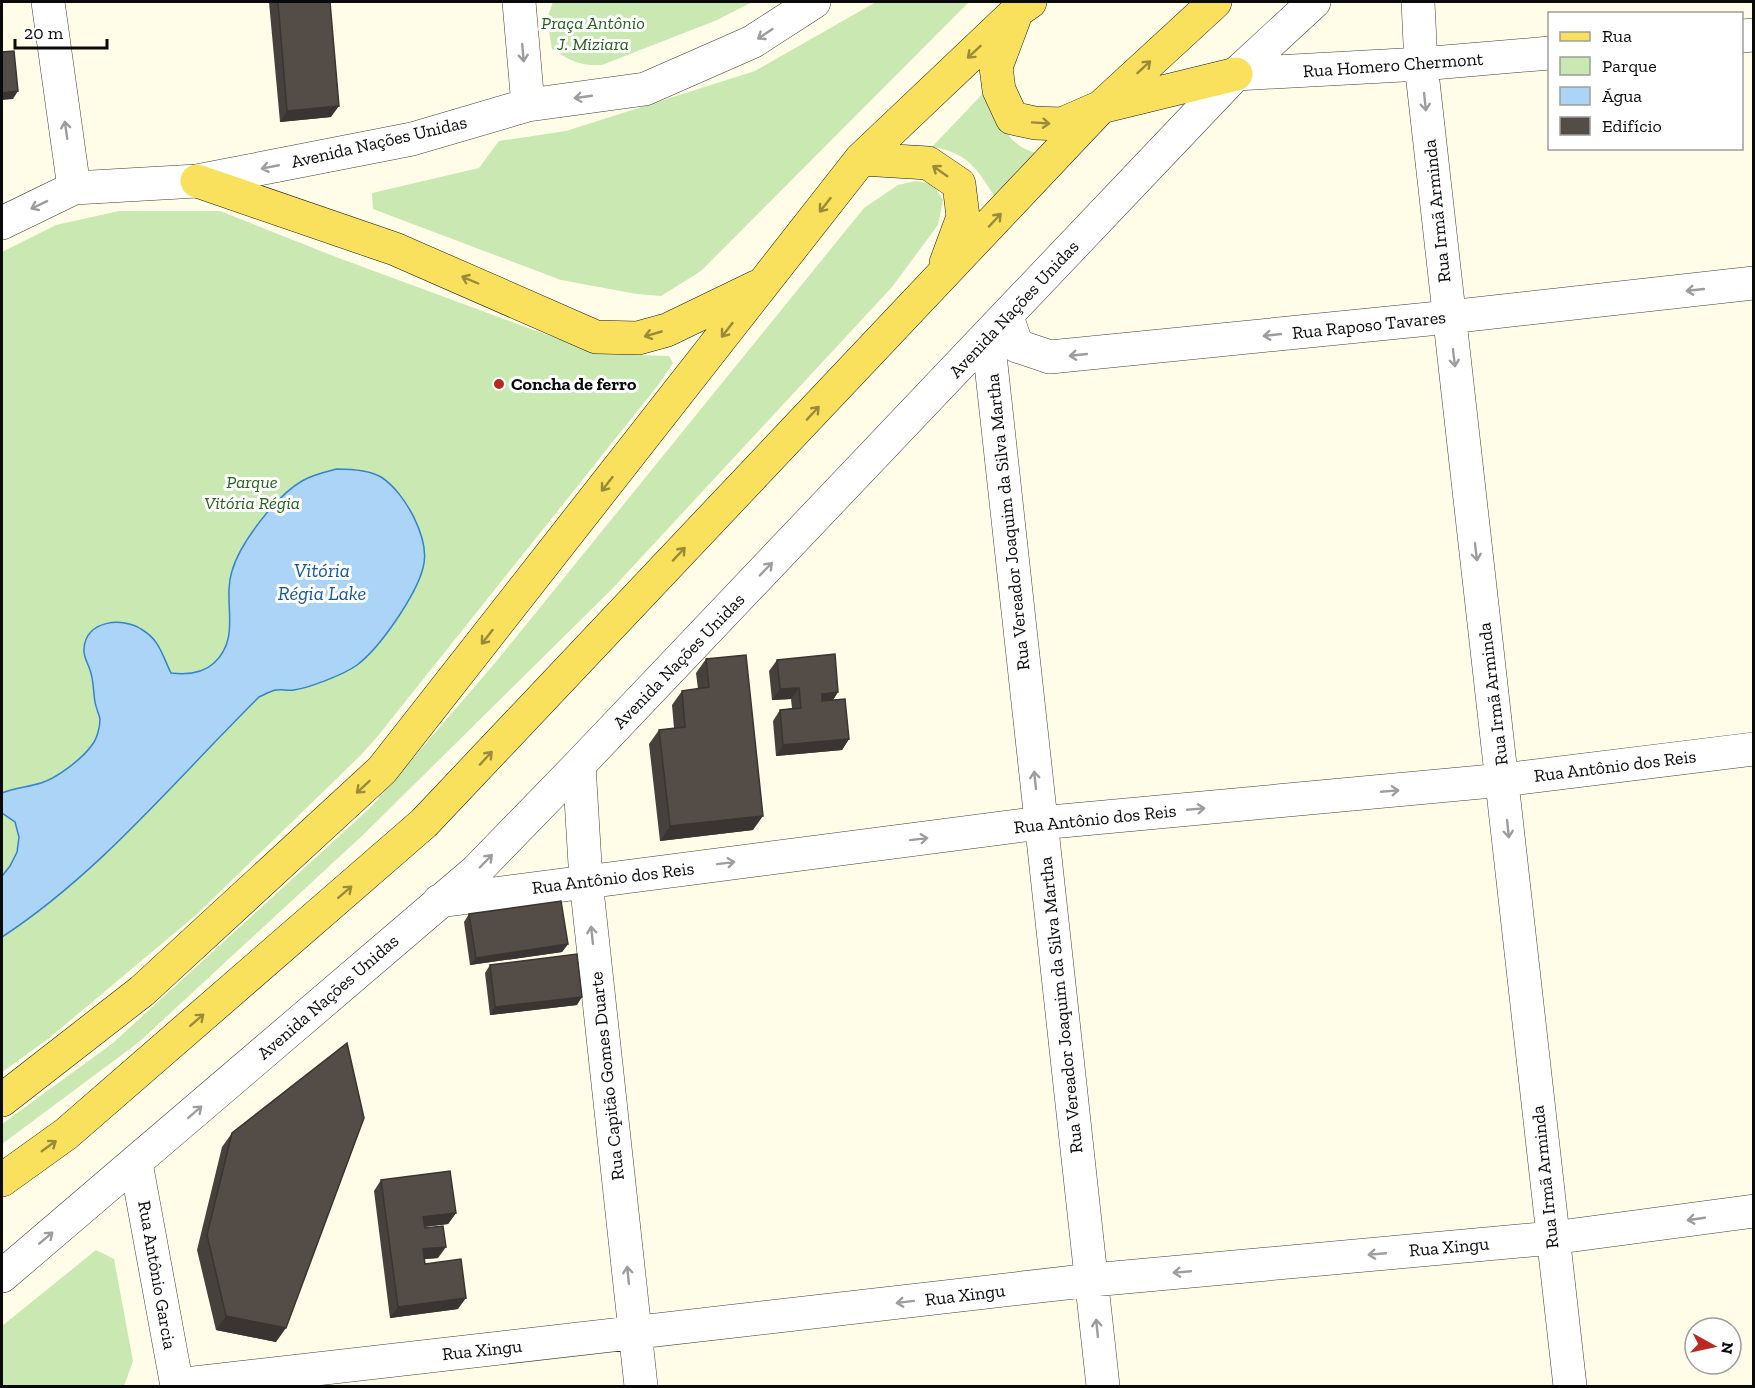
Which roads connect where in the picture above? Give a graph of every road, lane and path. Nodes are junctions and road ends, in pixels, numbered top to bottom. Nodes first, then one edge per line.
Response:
1 (48, 2) edge
2 (519, 2) edge
3 (814, 2) edge
4 (1215, 2) edge
5 (1314, 2) edge
6 (1418, 2) edge
7 (1023, 6) edge
8 (1548, 53) edge
9 (1421, 64) junction
10 (1236, 74) junction
11 (528, 105) junction
12 (1101, 107) junction
13 (861, 159) junction
14 (197, 181) junction
15 (74, 188) junction
16 (2, 223) edge
17 (940, 278) junction
18 (763, 284) junction
19 (1754, 284) edge
20 (1449, 317) junction
21 (997, 327) junction
22 (1754, 749) edge
23 (579, 765) junction
24 (1503, 780) junction
25 (1040, 823) junction
26 (586, 881) junction
27 (439, 901) junction
28 (2, 1100) edge
29 (136, 1163) junction
30 (2, 1180) edge
31 (1754, 1211) edge
32 (1552, 1238) junction
33 (2, 1276) edge
34 (1092, 1280) junction
35 (634, 1333) junction
36 (177, 1386) edge
37 (640, 1386) edge
38 (1103, 1386) edge
39 (1570, 1386) edge

15 -> 1 street
2 -> 11 street
3 -> 11 street, Avenida Nações Unidas
12 -> 4 main road
5 - 10 street, Avenida Nações Unidas
6 - 9 street, Rua Irmã Arminda
7 -> 12 main road
7 -> 13 main road
8 - 9 street, Rua Homero Chermont
9 - 10 street, Rua Homero Chermont
9 -> 20 street, Rua Irmã Arminda
10 - 12 main road
10 - 21 street, Avenida Nações Unidas
11 -> 14 street, Avenida Nações Unidas
17 -> 12 main road
17 -> 13 main road
13 -> 18 main road
14 - 15 street, Avenida Nações Unidas
18 -> 14 main road
15 -> 16 street, Avenida Nações Unidas
30 -> 17 main road
18 -> 28 main road
19 -> 20 street, Rua Raposo Tavares
20 -> 21 street, Rua Raposo Tavares
20 -> 24 street, Rua Irmã Arminda
23 -> 21 street, Avenida Nações Unidas
25 -> 21 street, Rua Vereador Joaquim da Silva Martha
22 - 24 street, Rua Antônio dos Reis
23 - 26 street, Rua Capitão Gomes Duarte
27 -> 23 street, Avenida Nações Unidas
25 -> 24 street, Rua Antônio dos Reis
24 -> 32 street, Rua Irmã Arminda
26 -> 25 street, Rua Antônio dos Reis
25 - 34 street, Rua Vereador Joaquim da Silva Martha
26 - 27 street, Rua Antônio dos Reis
35 -> 26 street, Rua Capitão Gomes Duarte
29 -> 27 street, Avenida Nações Unidas
33 -> 29 street, Avenida Nações Unidas
29 - 36 street, Rua Antônio Garcia
31 -> 32 street, Rua Xingu
32 -> 34 street, Rua Xingu
32 - 39 street, Rua Irmã Arminda
34 -> 35 street, Rua Xingu
38 -> 34 street, Rua Vereador Joaquim da Silva Martha
35 - 36 street, Rua Xingu
35 - 37 street, Rua Capitão Gomes Duarte

